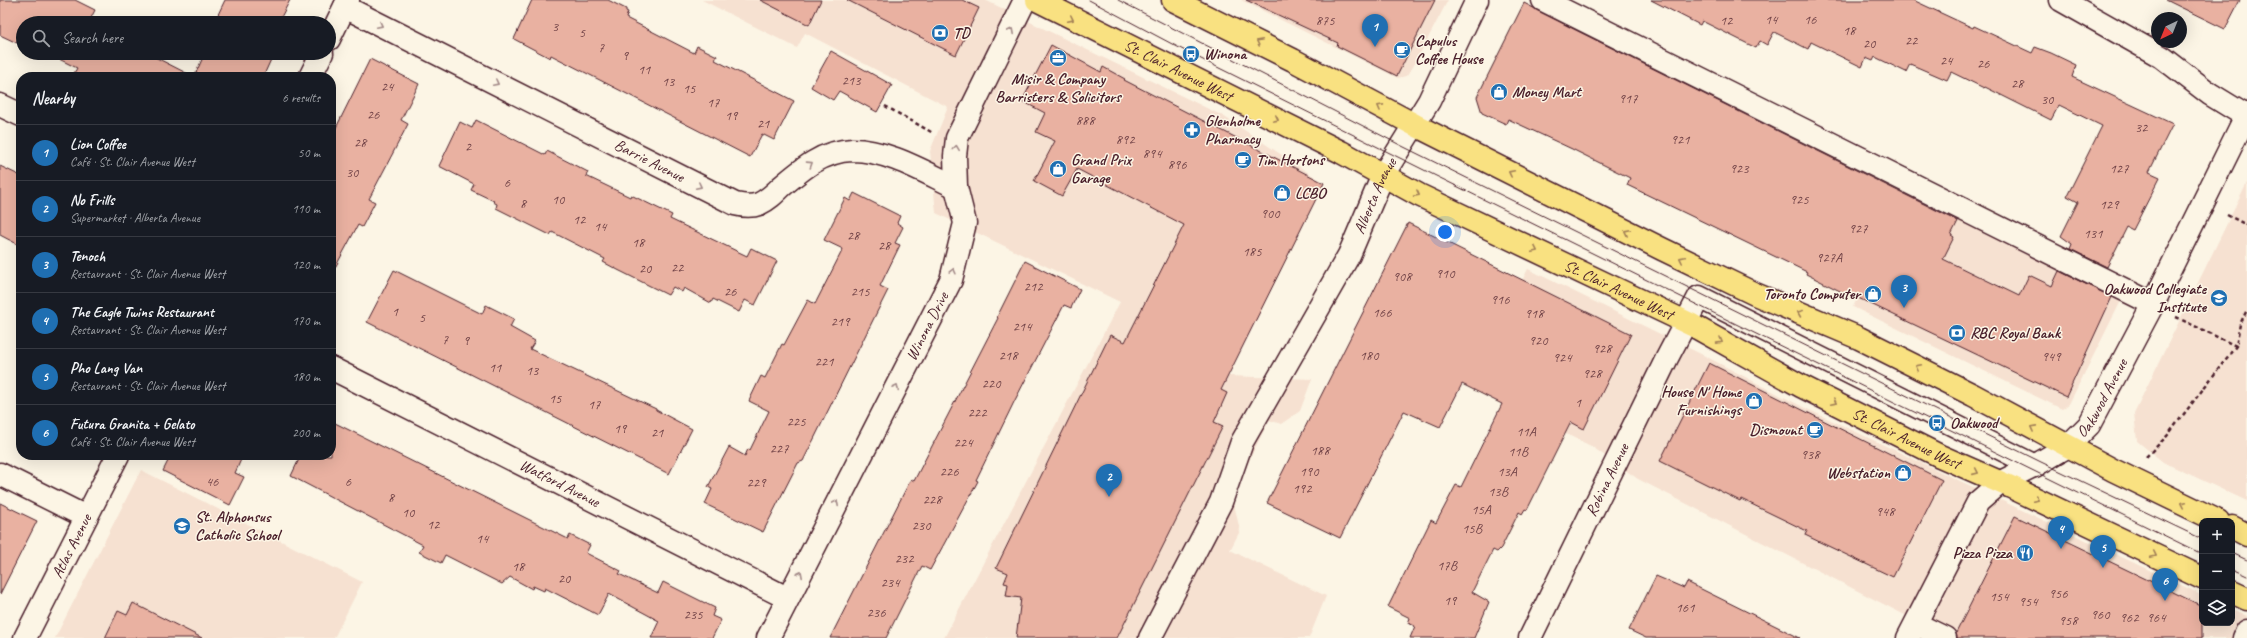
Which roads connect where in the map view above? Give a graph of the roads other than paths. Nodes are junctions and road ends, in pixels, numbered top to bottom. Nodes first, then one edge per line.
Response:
1 (1025, 0) edge
2 (1037, 0) edge
3 (1173, 0) edge
4 (1477, 0) edge
5 (1543, 0) edge
6 (2061, 0) edge
7 (346, 4) edge
8 (336, 25) edge
9 (318, 60) edge
10 (312, 72) edge
11 (0, 105) edge
12 (16, 113) edge
13 (2247, 115) edge
14 (1414, 125) junction
15 (1383, 175) junction
16 (956, 187) junction
17 (2153, 304) junction
18 (1685, 322) junction
19 (336, 371) edge
20 (2068, 446) junction
21 (115, 460) edge
22 (2035, 466) junction
23 (0, 474) edge
24 (2001, 482) junction
25 (86, 517) junction
26 (2212, 518) edge
27 (2235, 529) edge
28 (2247, 535) edge
29 (2199, 577) edge
30 (2235, 593) edge
31 (788, 598) junction
32 (2247, 599) edge
33 (1912, 631) edge
34 (2247, 631) edge
35 (25, 638) edge
36 (768, 638) edge
37 (1150, 638) edge
38 (1530, 638) edge
39 (1945, 638) edge
40 (2244, 638) edge

16 -> 1 street, Winona Drive
2 -> 15 main road, St. Clair Avenue West
14 -> 3 main road
4 - 14 street, Alberta Avenue
5 - 17 street
6 - 13 street
7 - 8 street
7 -> 16 street, Barrie Avenue
9 - 10 street
11 - 12 street
13 - 17 street, Oakwood Avenue
14 - 15 street, Alberta Avenue
20 -> 14 main road
15 -> 18 main road, St. Clair Avenue West
15 - 37 street, Alberta Avenue
31 -> 16 street, Winona Drive
17 - 20 street, Oakwood Avenue
18 - 22 street, Robina Avenue
18 -> 24 main road, St. Clair Avenue West
18 - 38 street, Robina Avenue
19 - 31 street, Watford Avenue
20 - 22 street, Oakwood Avenue
26 -> 20 main road
21 - 25 street, Atlas Avenue
22 - 24 street, Oakwood Avenue
23 - 25 street
24 -> 29 main road, St. Clair Avenue West
24 - 33 street, Oakwood Avenue
25 - 35 street, Atlas Avenue
27 - 28 main road
30 - 32 main road
31 - 36 street, Winona Drive
33 - 39 street
34 - 40 street

